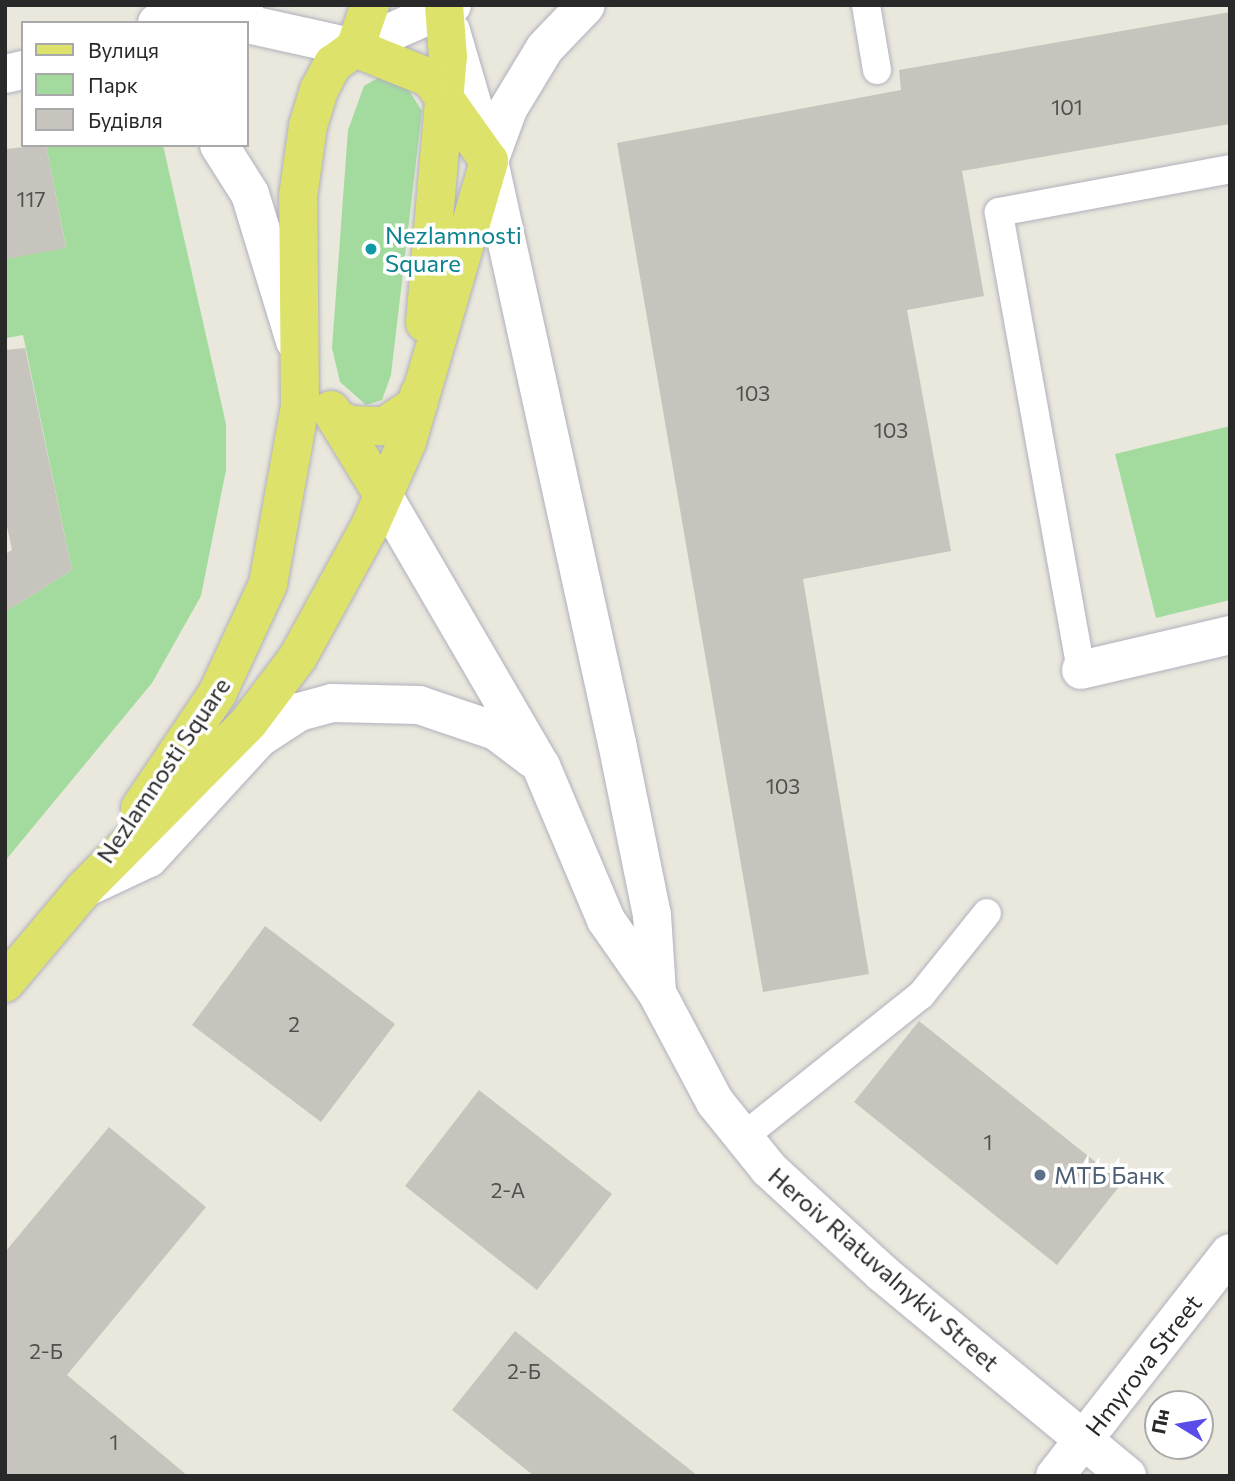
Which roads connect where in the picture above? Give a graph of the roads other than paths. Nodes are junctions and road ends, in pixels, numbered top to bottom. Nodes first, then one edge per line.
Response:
1 (244, 5) edge
2 (370, 5) edge
3 (586, 5) edge
4 (866, 5) edge
5 (447, 6) edge
6 (169, 20) edge
7 (191, 21) edge
8 (248, 24) edge
9 (355, 48) junction
10 (877, 70) dead end
11 (445, 97) junction
12 (220, 147) edge
13 (489, 161) junction
14 (1230, 169) edge
15 (303, 367) junction
16 (418, 404) junction
17 (335, 417) junction
18 (383, 495) junction
19 (1230, 635) edge
20 (1081, 670) joint
21 (541, 766) junction
22 (85, 888) junction
23 (987, 913) dead end
24 (5, 983) edge
25 (657, 993) junction
26 (743, 1137) junction
27 (1230, 1253) edge
28 (1085, 1441) junction
29 (1055, 1476) edge
30 (1127, 1476) edge

1 - 6 street
2 - 9 main road, Nezlamnosti Square
3 - 13 street, Nezlamnosti Square
4 - 10 lane
5 - 9 street, Nezlamnosti Square
5 - 11 main road, Nezlamnosti Square
5 - 13 street
6 - 7 street
8 - 9 street
9 - 11 main road
9 - 15 main road, Nezlamnosti Square
11 - 13 main road
11 - 16 main road, Nezlamnosti Square
12 - 15 street, Nezlamnosti Square
13 - 16 main road, Nezlamnosti Square
13 - 25 street, Heroiv Riatuvalnykiv Street
14 - 20 lane
15 - 17 main road, Nezlamnosti Square
15 - 22 main road, Nezlamnosti Square
16 - 17 main road
16 - 18 main road, Nezlamnosti Square
17 - 18 main road, Nezlamnosti Square
18 - 21 street, Nezlamnosti Square
18 - 22 main road, Nezlamnosti Square
19 - 20 street
21 - 22 street, Nezlamnosti Square
21 - 25 street, Heroiv Riatuvalnykiv Street
22 - 24 main road
23 - 26 lane
25 - 26 street, Heroiv Riatuvalnykiv Street
26 - 28 street, Heroiv Riatuvalnykiv Street
27 - 28 street, Hmyrova Street
28 - 29 street, Hmyrova Street
28 - 30 street, Heroiv Riatuvalnykiv Street

